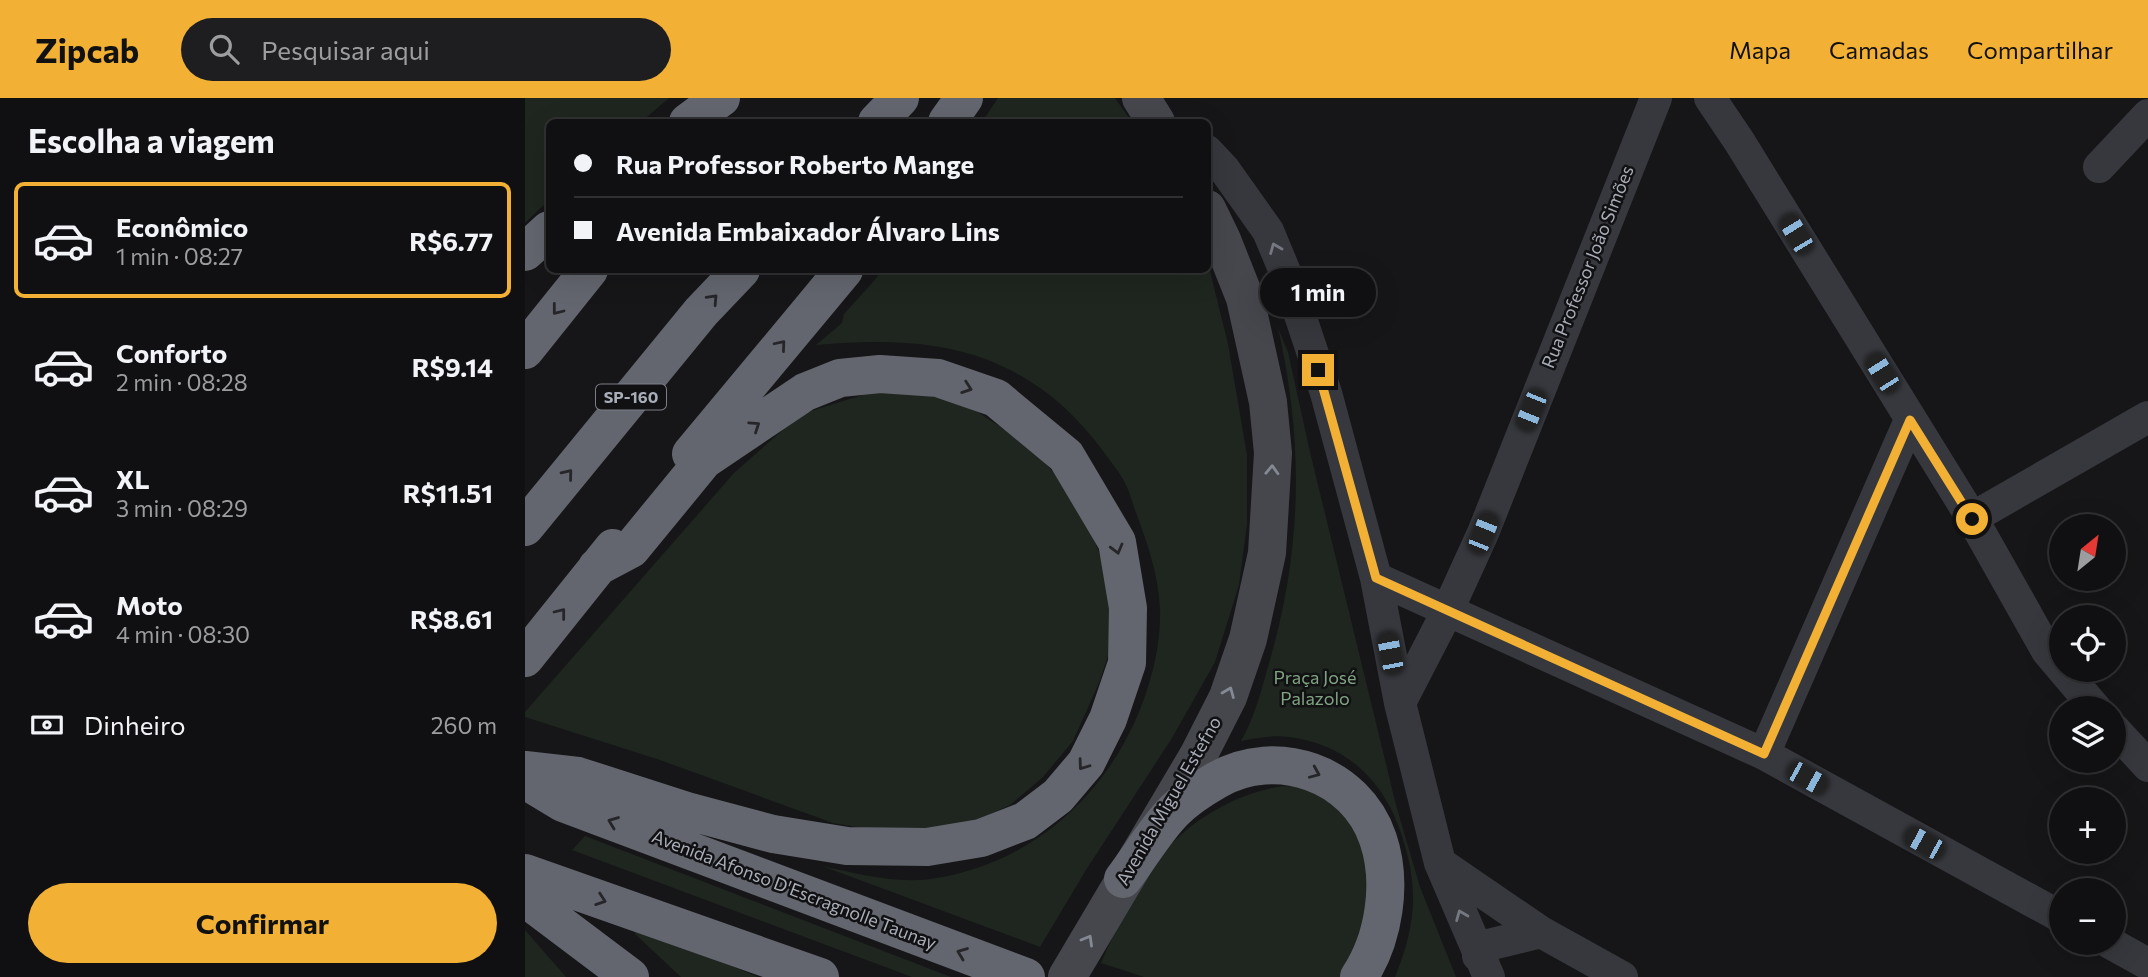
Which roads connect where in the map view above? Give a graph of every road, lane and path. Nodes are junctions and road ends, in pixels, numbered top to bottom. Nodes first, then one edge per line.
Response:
1 (723, 98) edge
2 (900, 98) edge
3 (964, 98) edge
4 (1143, 98) edge
5 (1656, 98) edge
6 (1710, 98) edge
7 (2148, 115) edge
8 (692, 119) edge
9 (707, 119) edge
10 (880, 119) edge
11 (949, 119) edge
12 (1154, 119) edge
13 (1174, 119) edge
14 (1211, 155) edge
15 (2099, 167) dead end
16 (1211, 217) edge
17 (546, 233) edge
18 (525, 252) edge
19 (587, 273) edge
20 (738, 273) edge
21 (842, 273) edge
22 (525, 351) edge
23 (2148, 417) edge
24 (1910, 420) junction
25 (1972, 519) junction
26 (525, 527) edge
27 (597, 567) junction
28 (1376, 578) junction
29 (1447, 612) junction
30 (525, 658) edge
31 (2084, 696) edge
32 (1400, 703) junction
33 (2126, 742) edge
34 (1764, 754) junction
35 (2148, 766) edge
36 (525, 770) edge
37 (525, 780) edge
38 (570, 790) junction
39 (1440, 863) junction
40 (528, 887) edge
41 (1117, 891) junction
42 (2049, 911) edge
43 (1541, 932) junction
44 (2126, 952) edge
45 (2148, 964) edge
46 (1484, 966) edge
47 (594, 977) edge
48 (630, 977) edge
49 (820, 977) edge
50 (1026, 977) edge
51 (1067, 977) edge
52 (1359, 977) edge
53 (1622, 977) edge

1 - 8 highway
1 - 9 highway
2 - 10 highway
3 - 11 highway
4 - 12 main road
4 - 13 street
5 - 29 street, Rua Professor João Simões
6 - 24 street
7 - 15 street
28 -> 14 street
41 -> 16 main road, Avenida Miguel Estefno
17 - 18 highway
19 -> 22 highway
26 -> 20 highway, SP-160
27 -> 21 highway
23 - 25 street
24 - 25 street
24 - 34 street
25 - 31 street
30 -> 27 highway
27 -> 38 highway
28 - 29 street
28 - 32 street
29 - 32 street, Rua Professor João Simões
29 - 34 street
32 - 39 street
33 - 35 street
34 - 42 street
36 - 38 highway
37 - 38 highway
50 -> 38 highway, Avenida Afonso D'Escragnolle Taunay
39 - 43 street
46 -> 39 street
40 - 47 highway
40 - 48 highway
40 -> 49 highway
51 -> 41 main road, Avenida Miguel Estefno
41 -> 52 highway
43 - 46 street
43 - 53 street
44 - 45 street

